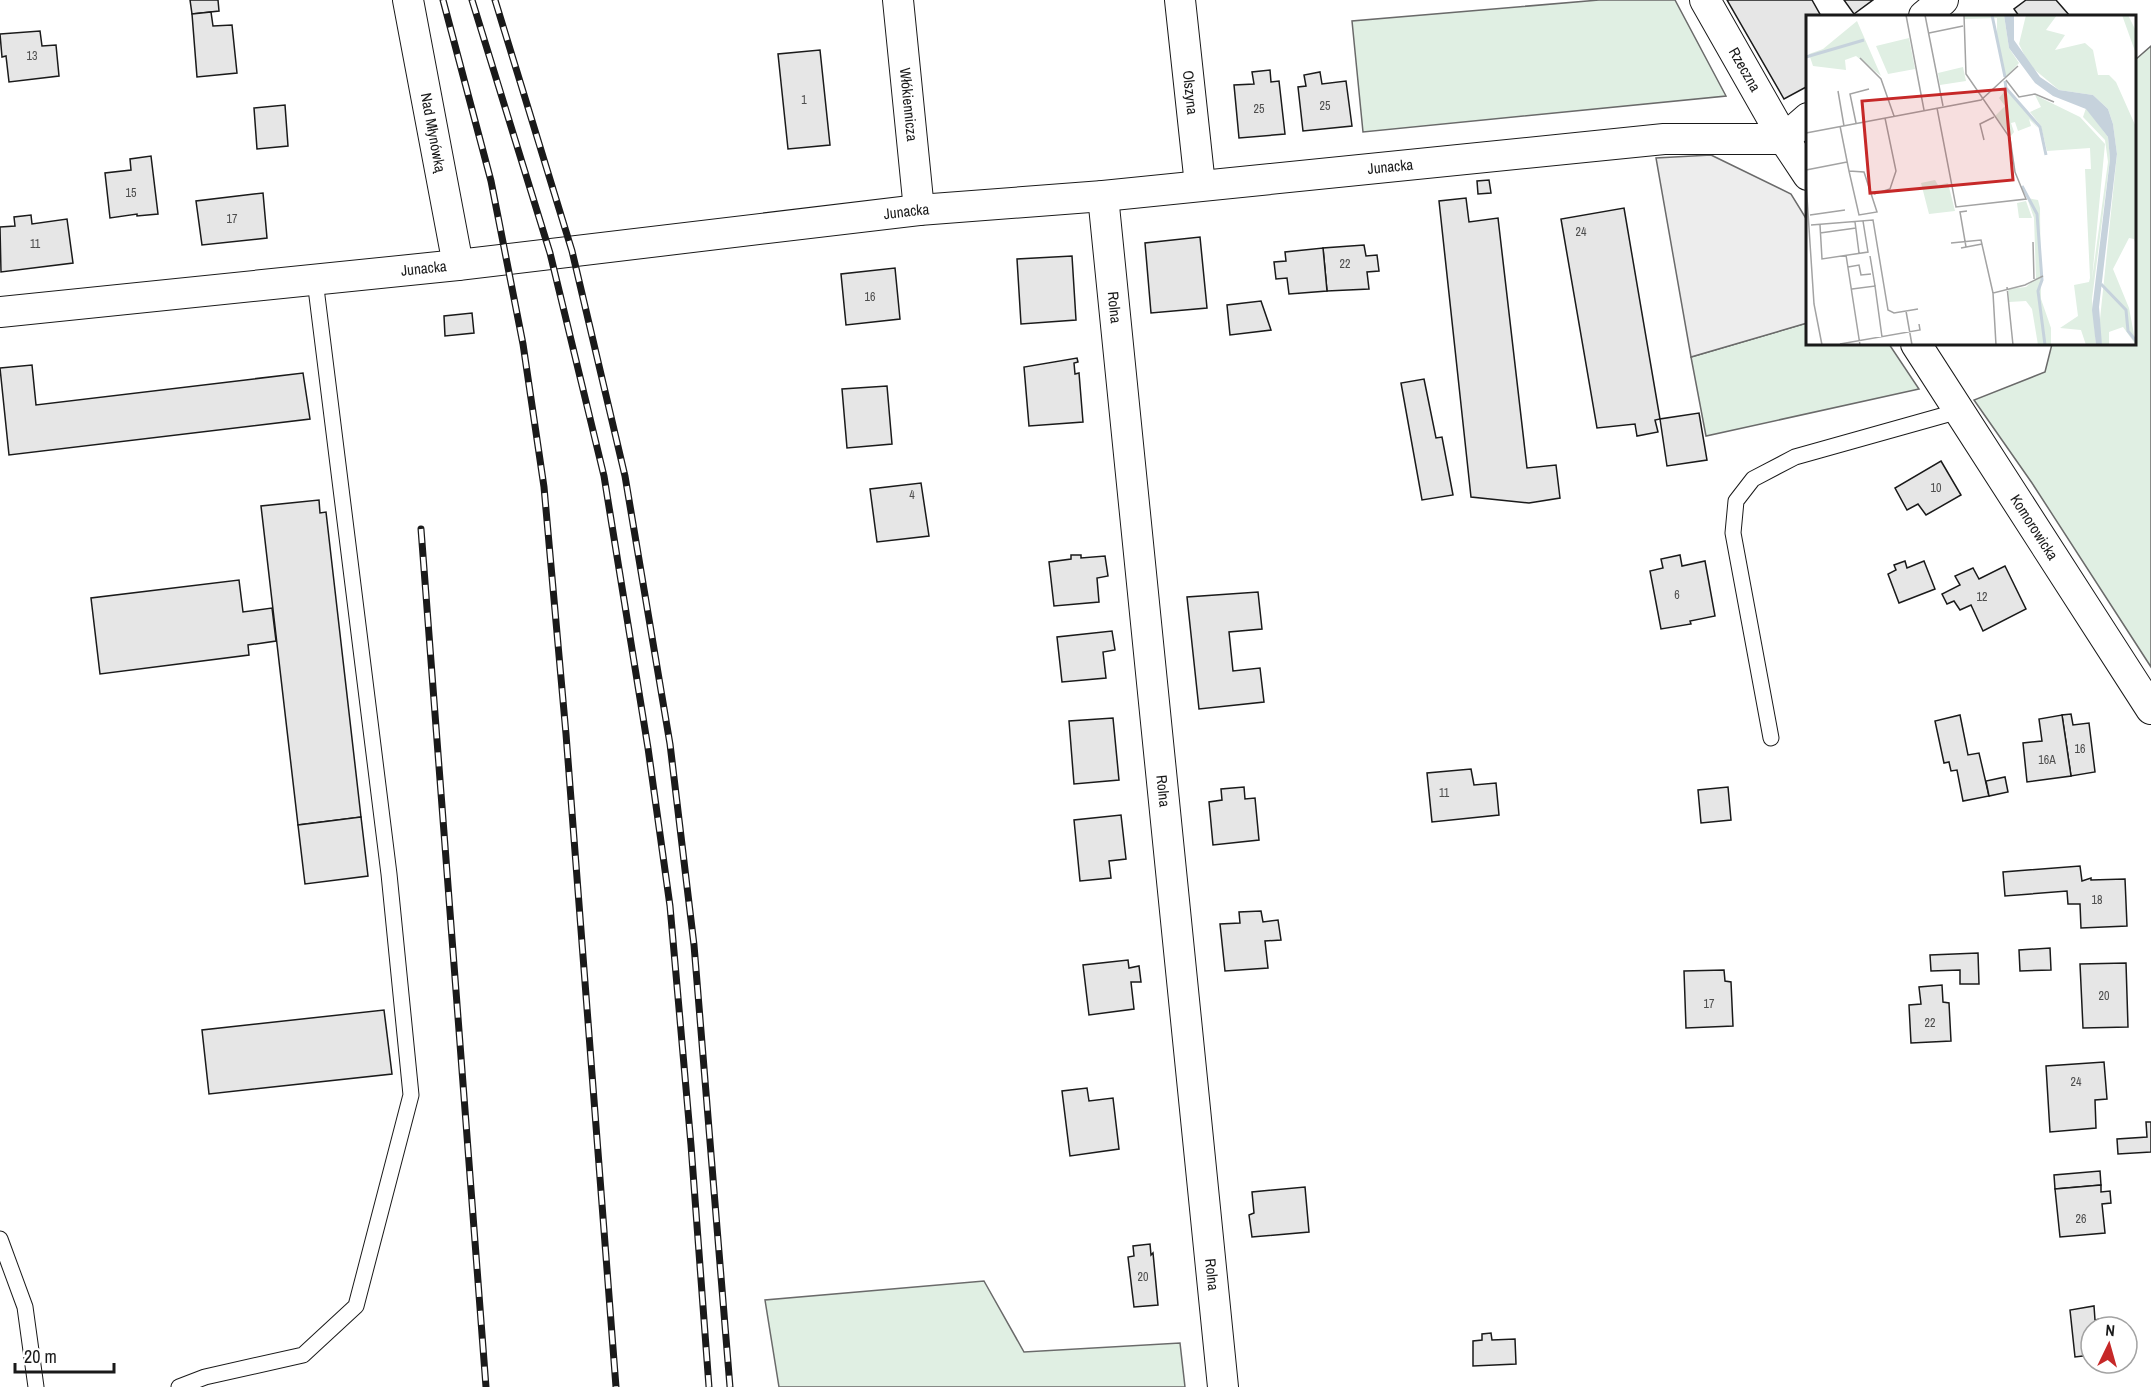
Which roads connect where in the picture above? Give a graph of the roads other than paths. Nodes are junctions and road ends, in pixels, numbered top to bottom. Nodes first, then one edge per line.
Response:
1 (408, 0) edge
2 (898, 0) edge
3 (1180, 0) edge
4 (1705, 0) edge
5 (1943, 0) edge
6 (1925, 15) edge
7 (1806, 120) edge
8 (1784, 139) junction
9 (1806, 173) edge
10 (1200, 185) junction
11 (1103, 196) junction
12 (919, 210) junction
13 (458, 265) junction
14 (315, 280) junction
15 (0, 312) edge
16 (1917, 345) edge
17 (1959, 411) junction
18 (2151, 709) edge
19 (1771, 738) dead end
20 (0, 1239) edge
21 (36, 1387) edge
22 (179, 1387) edge
23 (1223, 1387) edge

1 - 13 street, Nad Młynówką
2 - 12 street, Włókiennicza
3 - 10 street, Olszyna
4 - 8 street, Rzeczna
5 - 6 street
7 - 8 street
8 - 9 street
8 - 10 street, Junacka
10 - 11 street, Junacka
11 - 12 street, Junacka
11 - 23 street, Rolna
12 - 13 street, Junacka
13 - 14 street, Junacka
14 - 15 street, Junacka
14 - 22 lane
16 - 17 street, Komorowicka
17 - 18 street, Komorowicka
17 - 19 lane
20 - 21 lane

